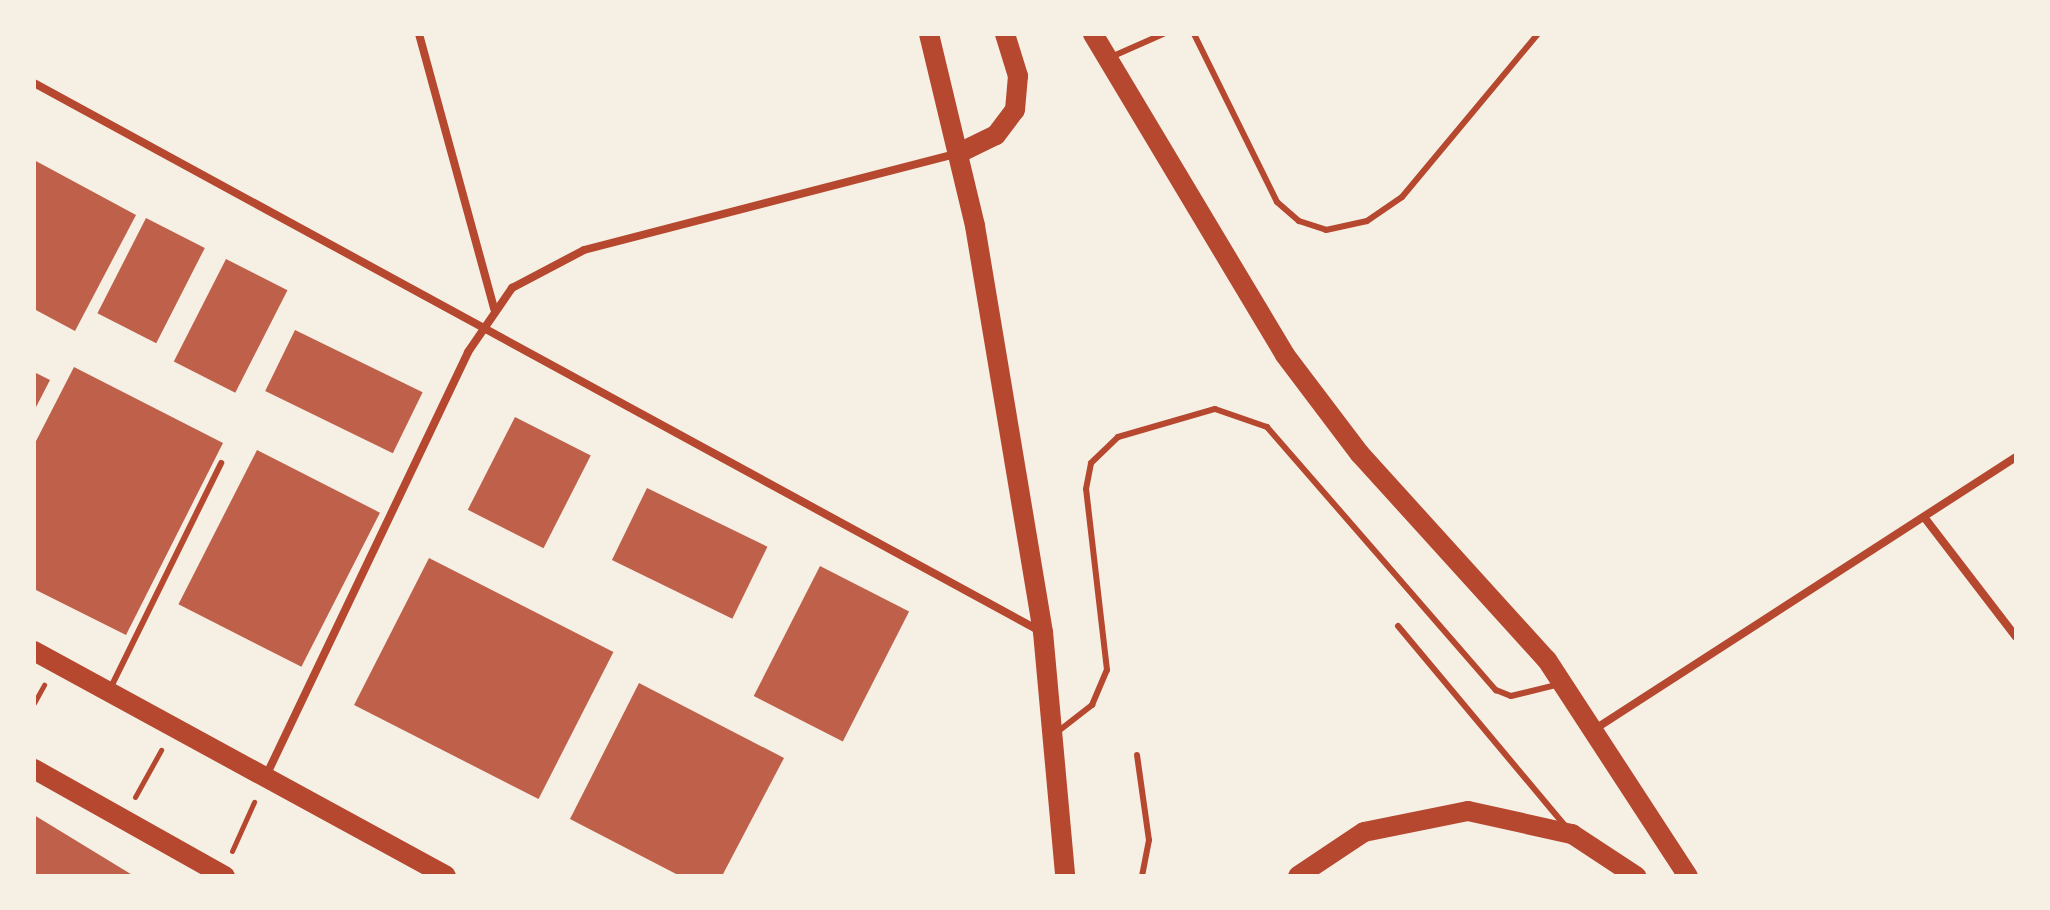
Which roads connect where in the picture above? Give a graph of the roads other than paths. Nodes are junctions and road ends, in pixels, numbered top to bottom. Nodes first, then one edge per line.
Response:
1 (419, 34) edge
2 (929, 34) edge
3 (1005, 34) edge
4 (1093, 34) edge
5 (1163, 34) edge
6 (1194, 34) edge
7 (1538, 34) edge
8 (1108, 59) junction
9 (34, 83) edge
10 (959, 153) junction
11 (494, 309) junction
12 (482, 326) junction
13 (2016, 457) edge
14 (221, 463) dead end
15 (1924, 517) junction
16 (1398, 626) dead end
17 (1043, 632) junction
18 (2016, 637) edge
19 (34, 651) edge
20 (1563, 683) junction
21 (109, 692) junction
22 (1595, 729) junction
23 (1055, 734) junction
24 (1137, 755) dead end
25 (34, 769) edge
26 (265, 779) junction
27 (1572, 834) junction
28 (223, 875) edge
29 (446, 876) edge
30 (1065, 876) edge
31 (1142, 876) edge
32 (1298, 876) edge
33 (1636, 876) edge
34 (1688, 876) edge

1 - 11 street
2 - 10 main road
3 - 10 main road
4 - 8 main road
5 - 8 lane
6 - 7 lane
8 - 20 main road
9 - 12 street
10 - 11 street
10 - 17 main road
11 - 12 street
12 - 17 street
12 - 26 street
13 - 15 street
14 - 21 lane
15 - 18 street
15 - 22 street
16 - 27 lane
17 - 23 main road
19 - 21 main road
20 - 22 main road
20 - 23 lane
21 - 26 main road
22 - 34 main road
23 - 30 main road
24 - 31 lane
25 - 28 main road
26 - 29 main road
27 - 32 main road
27 - 33 main road

